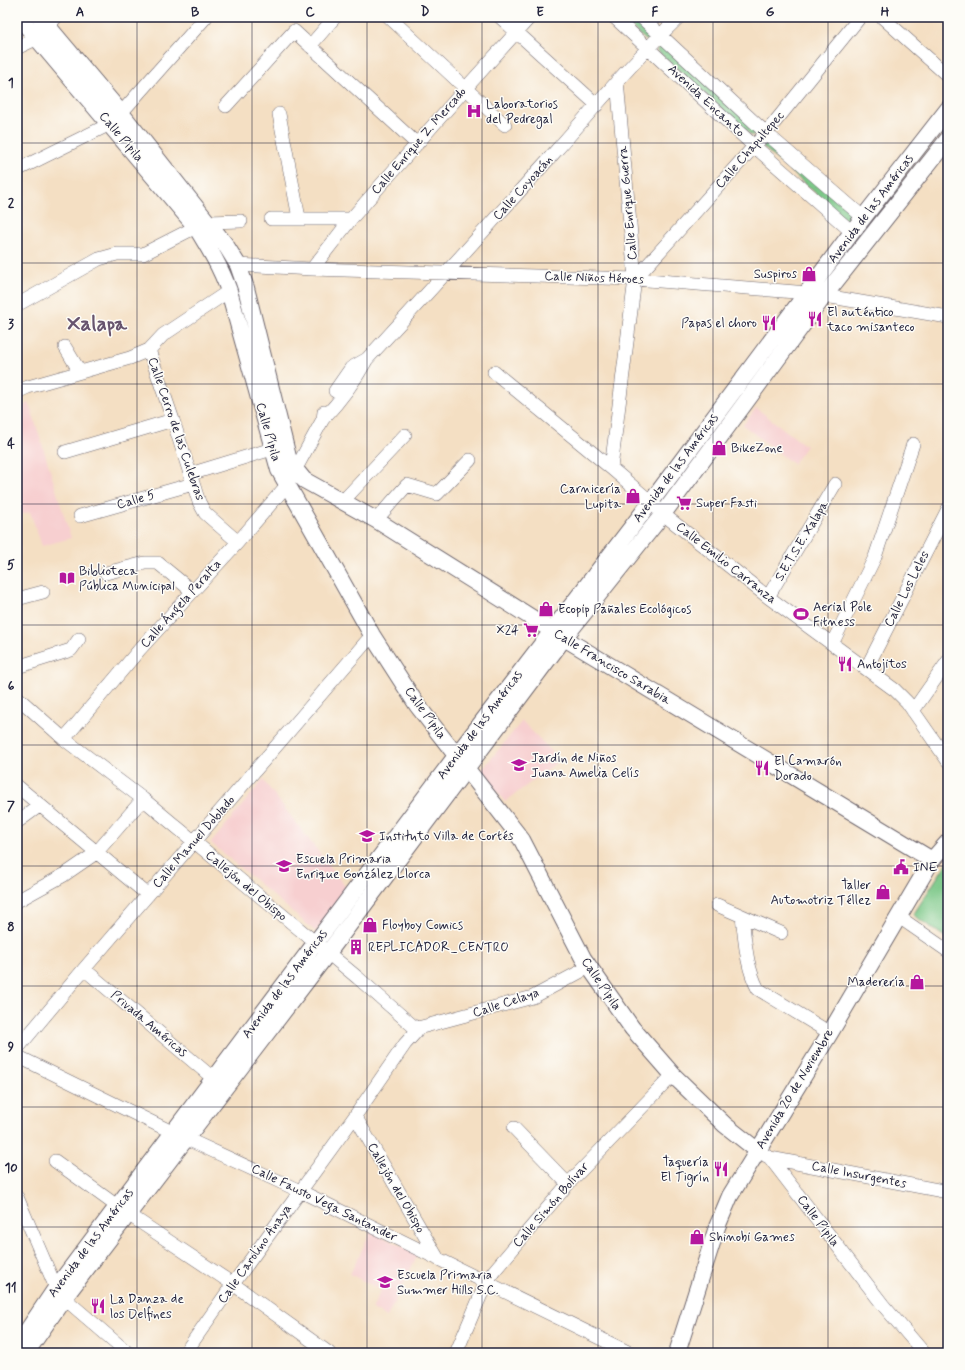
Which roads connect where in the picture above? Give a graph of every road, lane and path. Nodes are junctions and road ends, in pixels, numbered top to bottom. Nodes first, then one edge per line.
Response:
1 (19, 17) edge
2 (206, 17) edge
3 (335, 17) edge
4 (389, 17) edge
5 (500, 17) edge
6 (530, 17) edge
7 (614, 17) edge
8 (641, 17) edge
9 (678, 17) edge
10 (860, 17) edge
11 (882, 17) edge
12 (48, 20) edge
13 (517, 32) junction
14 (660, 34) junction
15 (38, 38) junction
16 (306, 43) junction
17 (17, 48) edge
18 (647, 48) junction
19 (948, 76) edge
20 (617, 81) junction
21 (465, 89) junction
22 (597, 105) junction
23 (226, 106) dead end
24 (948, 109) edge
25 (279, 114) dead end
26 (116, 118) junction
27 (505, 125) dead end
28 (766, 133) junction
29 (948, 139) edge
30 (417, 144) junction
31 (754, 146) junction
32 (17, 170) edge
33 (299, 218) junction
34 (864, 218) junction
35 (271, 219) dead end
36 (351, 219) junction
37 (241, 221) dead end
38 (202, 225) junction
39 (852, 232) junction
40 (238, 265) junction
41 (312, 269) junction
42 (448, 273) junction
43 (635, 279) junction
44 (229, 291) junction
45 (808, 293) junction
46 (824, 296) junction
47 (17, 305) edge
48 (948, 317) edge
49 (65, 347) dead end
50 (149, 350) junction
51 (80, 372) junction
52 (494, 372) dead end
53 (17, 392) edge
54 (173, 420) junction
55 (405, 435) dead end
56 (914, 444) dead end
57 (272, 449) junction
58 (64, 452) dead end
59 (470, 460) dead end
60 (612, 468) junction
61 (295, 469) junction
62 (191, 479) junction
63 (835, 484) dead end
64 (287, 485) junction
65 (342, 502) junction
66 (651, 502) junction
67 (948, 509) edge
68 (663, 514) junction
69 (80, 516) dead end
70 (376, 520) junction
71 (238, 542) junction
72 (106, 573) dead end
73 (192, 591) junction
74 (43, 592) dead end
75 (768, 597) junction
76 (17, 599) edge
77 (558, 634) junction
78 (372, 635) junction
79 (79, 639) dead end
80 (832, 644) junction
81 (948, 661) edge
82 (17, 667) edge
83 (866, 669) junction
84 (17, 697) edge
85 (913, 711) junction
86 (64, 739) junction
87 (948, 761) edge
88 (461, 762) junction
89 (17, 786) edge
90 (143, 799) junction
91 (39, 806) junction
92 (17, 822) edge
93 (193, 842) junction
94 (948, 842) edge
95 (96, 853) junction
96 (932, 860) junction
97 (148, 895) junction
98 (17, 901) edge
99 (717, 905) dead end
100 (742, 916) junction
101 (899, 917) junction
102 (781, 933) dead end
103 (322, 948) junction
104 (948, 950) edge
105 (589, 967) junction
106 (84, 969) junction
107 (416, 1027) junction
108 (830, 1033) junction
109 (17, 1050) edge
110 (17, 1056) edge
111 (672, 1075) junction
112 (214, 1079) junction
113 (355, 1116) junction
114 (514, 1128) dead end
115 (180, 1135) junction
116 (764, 1154) junction
117 (55, 1162) dead end
118 (568, 1184) junction
119 (300, 1191) junction
120 (948, 1192) edge
121 (17, 1197) edge
122 (124, 1210) junction
123 (438, 1259) junction
124 (486, 1283) junction
125 (233, 1284) junction
126 (60, 1293) junction
127 (17, 1346) edge
128 (316, 1349) edge
129 (26, 1353) edge
130 (128, 1353) edge
131 (185, 1353) edge
132 (329, 1353) edge
133 (456, 1353) edge
134 (630, 1353) edge
135 (677, 1353) edge
136 (924, 1353) edge

1 - 15 main road, Calle Pípila
2 - 26 street
3 - 16 street
4 - 21 street
5 - 13 street
6 - 13 street, Calle Enrique Z. Mercado
7 - 18 street, Avenida Encanto
8 - 14 street, Avenida Encanto
9 - 14 street, Calle Coyoacán
10 - 28 street, Calle Chapultepec
11 - 19 street
12 - 26 main road, Calle Pípila
13 - 21 street, Calle Enrique Z. Mercado
13 - 22 street
14 - 18 street, Calle Coyoacán
14 - 28 street, Avenida Encanto
15 - 17 street
15 - 26 main road, Calle Pípila
16 - 23 street
16 - 30 street
18 - 20 street, Calle Coyoacán
18 - 31 street, Avenida Encanto
20 - 22 street, Calle Coyoacán
20 - 43 street, Calle Enrique Guerra
21 - 27 street
21 - 30 street, Calle Enrique Z. Mercado
22 - 42 street, Calle Coyoacán
24 - 34 main road, Avenida de las Américas
25 - 33 street
26 - 32 street
26 - 38 main road, Calle Pípila
28 - 31 street, Calle Chapultepec
28 - 34 street, Avenida Encanto
29 - 46 main road, Avenida de las Américas
30 - 36 street, Calle Enrique Z. Mercado
31 - 39 street, Avenida Encanto
31 - 43 street, Calle Chapultepec
33 - 35 street
33 - 36 street
34 - 39 main road, Avenida de las Américas
36 - 41 street, Calle Enrique Z. Mercado
37 - 38 street
38 - 40 main road, Calle Pípila
38 - 44 main road, Calle Pípila
38 - 47 street
39 - 45 main road, Avenida de las Américas
40 - 41 street, Calle Niños Héroes
40 - 61 main road, Calle Pípila
41 - 42 street, Calle Niños Héroes
42 - 43 street, Calle Niños Héroes
42 - 61 street, Calle Coyoacán
43 - 45 street, Calle Niños Héroes
43 - 60 street, Calle Enrique Guerra
44 - 50 street
44 - 57 main road, Calle Pípila
45 - 46 street, Calle Niños Héroes
45 - 66 main road, Avenida de las Américas
46 - 48 street, Calle Niños Héroes
46 - 68 main road, Avenida de las Américas
49 - 51 street
50 - 51 street
50 - 54 street, Calle Cerro de las Culebras
51 - 53 street
52 - 60 street, Calle Emilio Carranza
54 - 58 street
54 - 62 street, Calle Cerro de las Culebras
55 - 65 street
56 - 80 street
57 - 62 street, Calle 5
57 - 64 main road, Calle Pípila
59 - 70 street
60 - 66 street, Calle Emilio Carranza
61 - 64 street, Calle Ángela Peralta
61 - 65 main road, Calle Francisco Sarabia
62 - 69 street, Calle 5
62 - 71 street, Calle Cerro de las Culebras
63 - 75 street, S.E.T.S.E. Xalapa
64 - 71 street, Calle Ángela Peralta
64 - 78 main road, Calle Pípila
65 - 70 main road, Calle Francisco Sarabia
66 - 68 street, Calle Emilio Carranza
66 - 77 main road, Avenida de las Américas
67 - 83 street, Calle Los Leles
68 - 75 street, Calle Emilio Carranza
68 - 77 main road, Avenida de las Américas
70 - 77 main road, Calle Francisco Sarabia
71 - 73 street, Calle Ángela Peralta
72 - 73 street
73 - 86 street, Calle Ángela Peralta
74 - 76 street
75 - 80 street, Calle Emilio Carranza
77 - 88 main road, Avenida de las Américas
77 - 96 main road, Calle Francisco Sarabia
78 - 88 main road, Calle Pípila
78 - 93 street, Calle Manuel Doblado
79 - 82 street
80 - 83 street, Calle Emilio Carranza
81 - 85 street
83 - 85 street, Calle Emilio Carranza
84 - 86 street, Callejón del Obispo
85 - 87 street, Calle Emilio Carranza
86 - 90 street, Callejón del Obispo
88 - 103 main road, Avenida de las Américas
88 - 105 main road, Calle Pípila
89 - 91 street
90 - 93 street, Callejón del Obispo
90 - 95 street
91 - 92 street
91 - 95 street
93 - 97 street, Calle Manuel Doblado
93 - 103 street, Callejón del Obispo
94 - 96 main road, Avenida 20 de Noviembre
95 - 97 street
95 - 98 street
96 - 101 main road, Avenida 20 de Noviembre
97 - 106 street, Calle Manuel Doblado
99 - 100 street
100 - 102 street
100 - 108 street
101 - 104 street
101 - 108 main road, Avenida 20 de Noviembre
103 - 107 street, Callejón del Obispo
103 - 112 main road, Avenida de las Américas
103 - 115 main road, Avenida de las Américas
105 - 107 street, Calle Celaya
105 - 111 main road, Calle Pípila
106 - 109 street, Calle Manuel Doblado
106 - 112 street, Privada Américas
107 - 113 street, Calle Carolino Anaya
108 - 116 main road, Avenida 20 de Noviembre
110 - 115 street, Calle Fausto Vega Santander
111 - 116 main road, Calle Pípila
111 - 118 street, Calle Simón Bolívar
112 - 115 main road, Avenida de las Américas
113 - 119 street, Calle Carolino Anaya
113 - 123 street, Callejón del Obispo
114 - 118 street
115 - 119 street, Calle Fausto Vega Santander
115 - 122 main road, Avenida de las Américas
116 - 120 street, Calle Insurgentes
116 - 135 main road, Avenida 20 de Noviembre
116 - 136 street, Calle Pípila
117 - 122 street
118 - 124 street, Calle Simón Bolívar
119 - 123 street, Calle Fausto Vega Santander
119 - 125 street, Calle Carolino Anaya
121 - 126 street
122 - 125 street
122 - 126 main road, Avenida de las Américas
123 - 124 street, Calle Fausto Vega Santander
124 - 133 street, Calle Simón Bolívar
124 - 134 street, Calle Fausto Vega Santander
125 - 128 street
125 - 131 street, Calle Carolino Anaya
126 - 127 main road, Avenida de las Américas
126 - 129 main road, Avenida de las Américas
126 - 130 street
128 - 132 street

